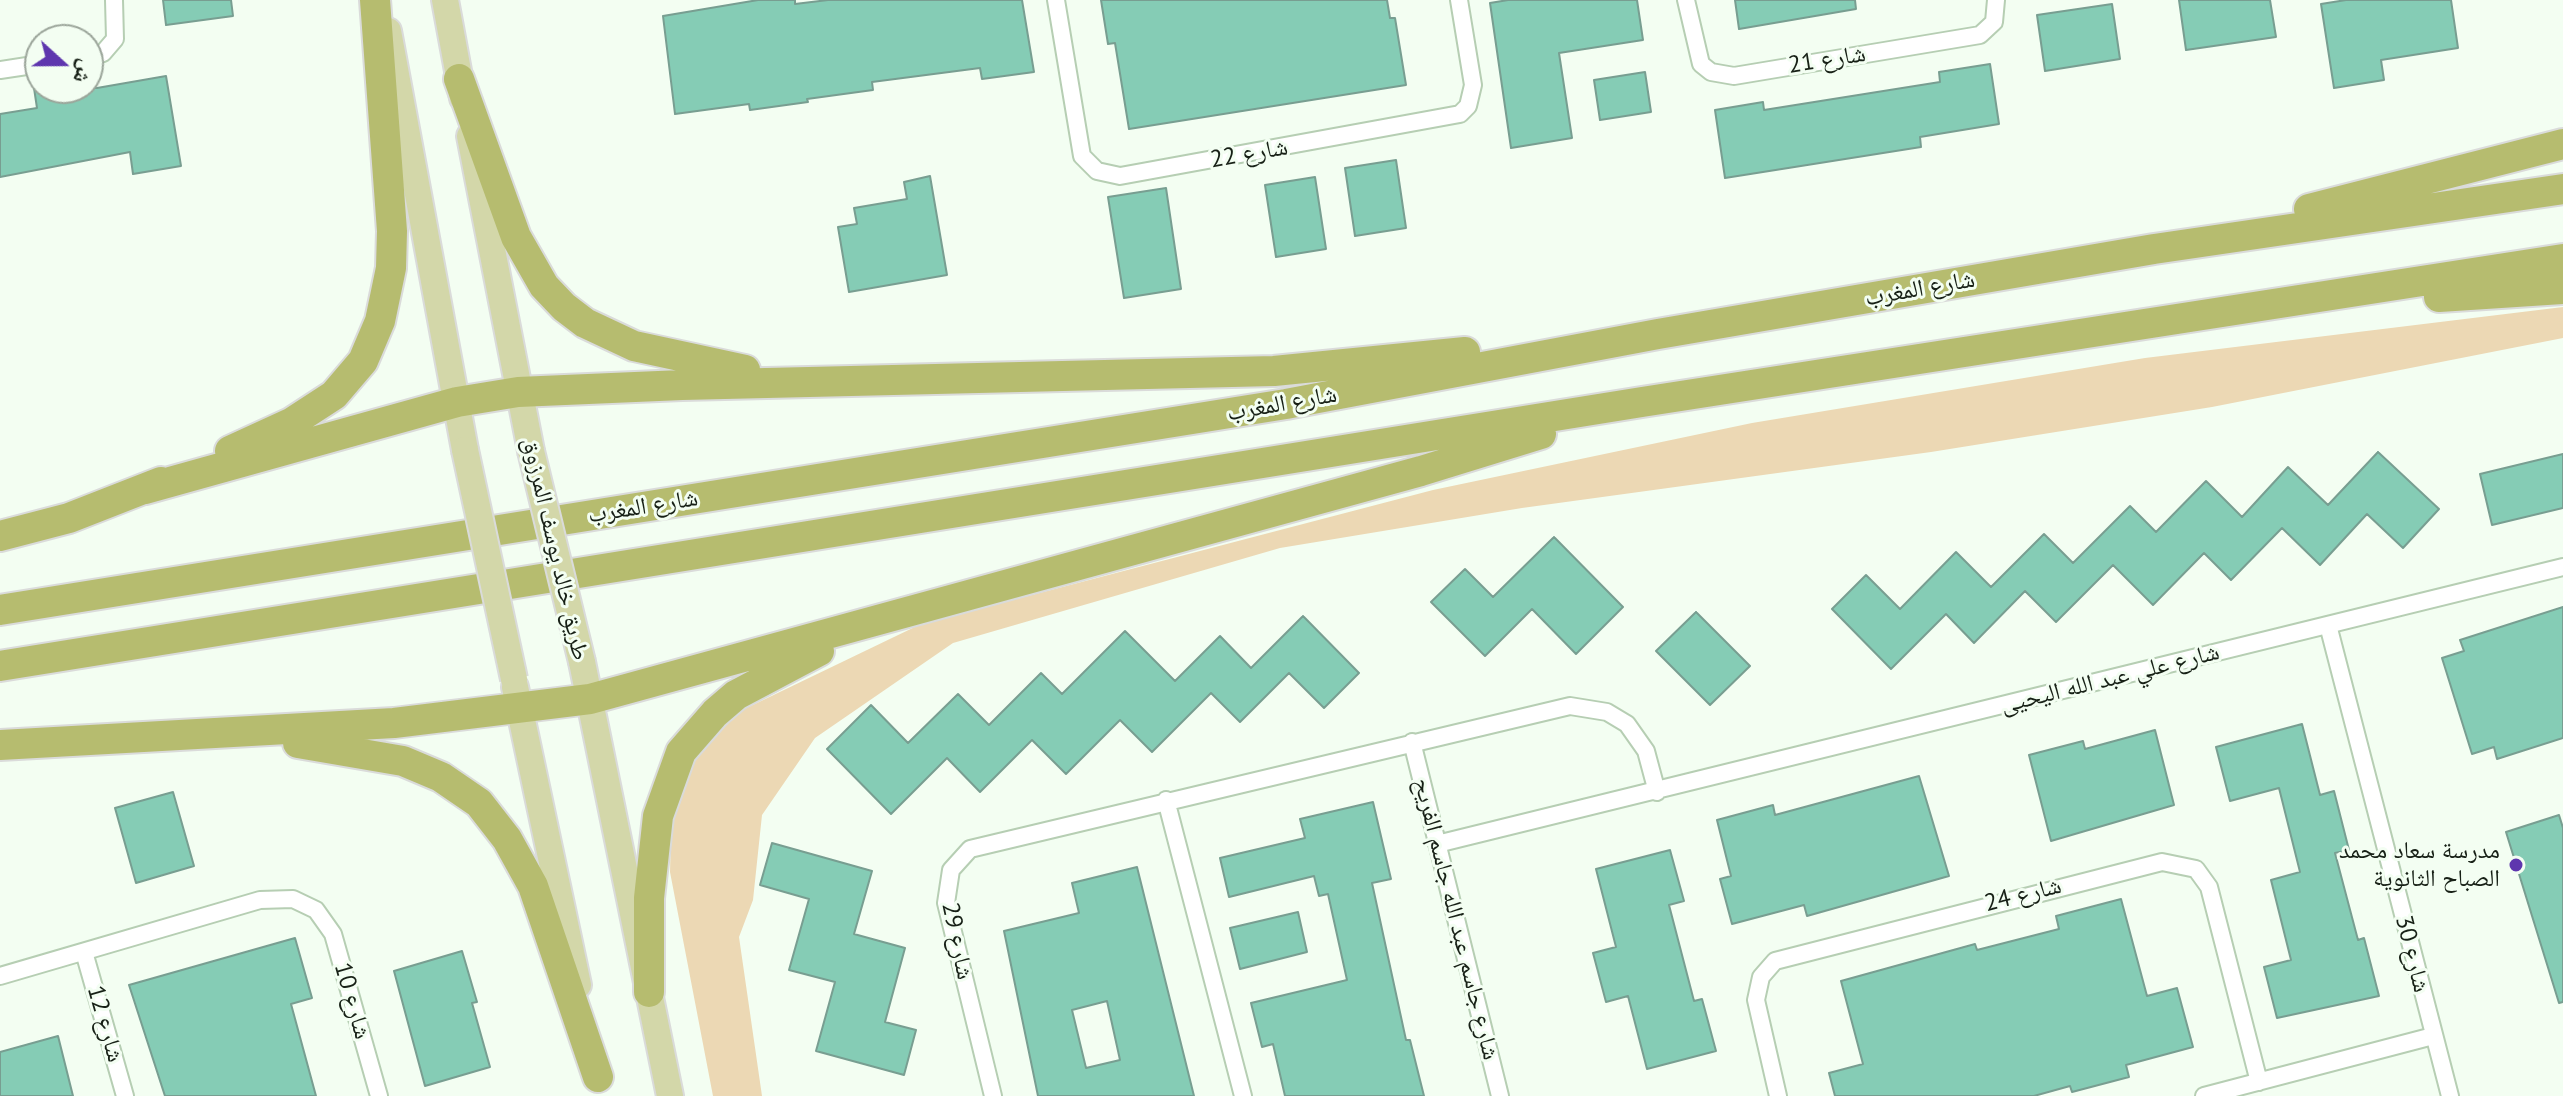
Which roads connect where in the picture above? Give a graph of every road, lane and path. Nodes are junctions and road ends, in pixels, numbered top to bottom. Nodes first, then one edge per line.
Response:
1 (114, 0) edge
2 (375, 0) edge
3 (383, 0) edge
4 (445, 0) edge
5 (1056, 0) edge
6 (1459, 0) edge
7 (1686, 0) edge
8 (1996, 0) edge
9 (104, 52) edge
10 (24, 66) edge
11 (0, 70) edge
12 (459, 79) junction
13 (2563, 144) edge
14 (2563, 189) edge
15 (2154, 249) junction
16 (2563, 259) edge
17 (2563, 289) edge
18 (2162, 322) junction
19 (1658, 334) junction
20 (818, 381) junction
21 (518, 392) junction
22 (457, 402) junction
23 (1642, 402) junction
24 (145, 489) junction
25 (0, 536) edge
26 (2563, 567) edge
27 (0, 610) edge
28 (895, 617) junction
29 (2328, 625) junction
30 (0, 666) edge
31 (516, 694) junction
32 (590, 699) junction
33 (204, 736) junction
34 (1412, 742) junction
35 (0, 745) edge
36 (1657, 792) junction
37 (1166, 800) junction
38 (1437, 844) junction
39 (84, 952) junction
40 (0, 976) edge
41 (649, 992) junction
42 (2433, 1036) junction
43 (2259, 1082) junction
44 (601, 1086) edge
45 (125, 1096) edge
46 (379, 1096) edge
47 (670, 1096) edge
48 (993, 1096) edge
49 (1243, 1096) edge
50 (1500, 1096) edge
51 (1778, 1096) edge
52 (2204, 1096) edge
53 (2450, 1096) edge

1 - 9 street
2 - 24 highway
3 - 22 main road
4 - 12 main road, طريق خالد يوسف المرزوق
5 - 6 street, شارع 22
7 - 8 street, شارع 21
10 - 11 street
12 - 20 highway
12 - 21 main road, طريق خالد يوسف المرزوق
13 - 15 highway
14 - 15 highway, شارع المغرب
15 - 19 highway, شارع المغرب
16 - 18 highway
17 - 18 highway
18 - 23 highway
19 - 20 highway
19 - 27 highway, شارع المغرب
20 - 21 highway
21 - 22 highway
21 - 32 main road, طريق خالد يوسف المرزوق, bridge
22 - 24 highway
22 - 31 main road, bridge
23 - 28 highway
23 - 30 highway
24 - 25 highway
26 - 29 street, شارع علي عبد الله اليحيى
28 - 32 highway
28 - 41 highway
29 - 36 street, شارع علي عبد الله اليحيى
29 - 42 street, شارع 30
31 - 32 highway
31 - 33 highway
31 - 44 main road
32 - 41 main road, طريق خالد يوسف المرزوق
33 - 35 highway
33 - 44 highway
34 - 36 street
34 - 37 street, شارع 29
34 - 38 street, شارع جاسم عبد الله جاسم الفريح
36 - 38 street, شارع علي عبد الله اليحيى
37 - 48 street, شارع 29
37 - 49 street
38 - 50 street, شارع جاسم عبد الله جاسم الفريح
39 - 40 street
39 - 45 street, شارع 12
39 - 46 street, شارع 10
41 - 47 main road, طريق خالد يوسف المرزوق
42 - 43 street
42 - 53 street, شارع 30
43 - 51 street, شارع 24
43 - 52 street

